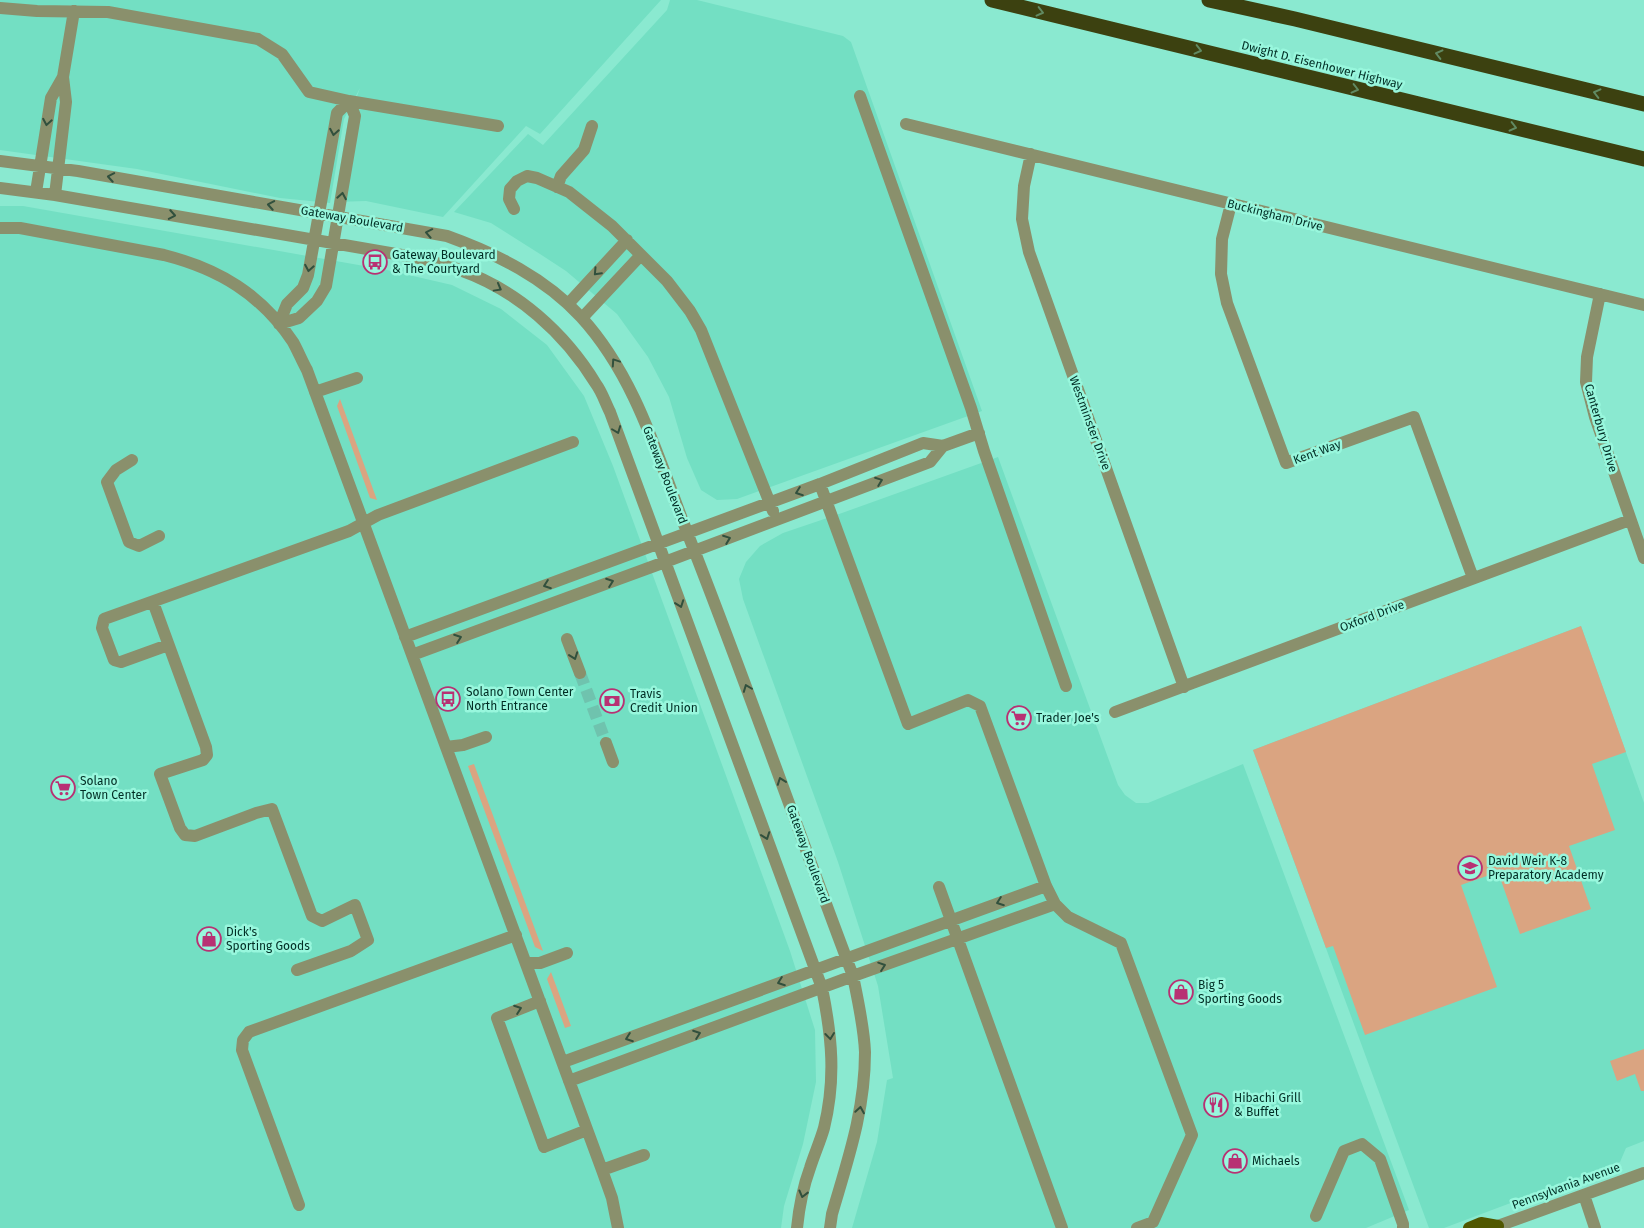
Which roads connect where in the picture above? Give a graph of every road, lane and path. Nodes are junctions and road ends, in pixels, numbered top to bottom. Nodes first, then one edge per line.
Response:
1 (992, 0) edge
2 (1209, 0) edge
3 (0, 8) edge
4 (74, 11) junction
5 (62, 76) junction
6 (860, 96) dead end
7 (349, 101) junction
8 (1644, 104) edge
9 (906, 124) dead end
10 (498, 126) dead end
11 (592, 126) dead end
12 (1031, 154) junction
13 (1644, 159) edge
14 (0, 160) edge
15 (39, 165) junction
16 (58, 168) junction
17 (557, 187) junction
18 (0, 188) edge
19 (36, 192) junction
20 (55, 194) junction
21 (1231, 204) junction
22 (514, 209) dead end
23 (319, 213) junction
24 (338, 216) junction
25 (0, 228) edge
26 (627, 240) junction
27 (314, 241) junction
28 (333, 244) junction
29 (641, 255) junction
30 (1600, 294) junction
31 (568, 304) junction
32 (1644, 305) edge
33 (582, 318) junction
34 (279, 324) junction
35 (357, 378) dead end
36 (315, 392) junction
37 (979, 433) junction
38 (573, 442) dead end
39 (944, 446) junction
40 (132, 460) dead end
41 (820, 484) junction
42 (826, 501) junction
43 (770, 503) junction
44 (777, 520) junction
45 (1630, 520) junction
46 (363, 523) junction
47 (687, 533) junction
48 (159, 536) dead end
49 (658, 544) junction
50 (695, 551) junction
51 (1644, 558) edge
52 (665, 562) junction
53 (1473, 578) junction
54 (153, 602) junction
55 (405, 637) junction
56 (567, 639) dead end
57 (168, 645) junction
58 (412, 655) junction
59 (580, 673) tunnel mouth
60 (1066, 686) dead end
61 (1184, 687) junction
62 (1115, 712) dead end
63 (486, 737) dead end
64 (606, 743) tunnel mouth
65 (446, 747) junction
66 (613, 762) dead end
67 (1046, 886) junction
68 (939, 887) dead end
69 (1055, 904) junction
70 (951, 920) junction
71 (516, 935) junction
72 (958, 940) junction
73 (567, 953) dead end
74 (847, 958) junction
75 (526, 962) junction
76 (296, 970) dead end
77 (815, 970) junction
78 (853, 976) junction
79 (822, 988) junction
80 (540, 1001) junction
81 (563, 1062) junction
82 (569, 1081) junction
83 (587, 1130) junction
84 (644, 1154) dead end
85 (602, 1170) junction
86 (1644, 1173) edge
87 (1584, 1195) junction
88 (299, 1205) dead end
89 (1316, 1216) dead end
90 (1497, 1227) edge
91 (618, 1228) edge
92 (797, 1228) edge
93 (830, 1228) edge
94 (1062, 1228) edge
95 (1137, 1228) edge
96 (1403, 1228) edge
97 (1468, 1228) edge
98 (1595, 1228) edge

1 -> 13 highway, Dwight D. Eisenhower Highway
8 -> 2 highway
3 - 4 street
4 - 5 street
4 - 7 street
5 -> 15 street
5 - 16 street
6 - 37 street
7 - 10 street
7 -> 23 street
24 -> 7 street
9 - 12 street, Buckingham Drive
11 - 17 street
12 - 21 street, Buckingham Drive
12 - 61 street, Westminster Drive
14 - 15 street, Gateway Boulevard
15 - 16 street, Gateway Boulevard
15 - 19 street
16 - 20 street
23 -> 16 street, Gateway Boulevard
17 - 22 street
17 - 26 street
18 - 19 street
19 - 20 street
20 -> 27 street
21 - 30 street, Buckingham Drive
21 - 53 street, Kent Way
23 - 24 street, Gateway Boulevard
23 - 27 street
24 - 28 street
31 -> 24 street, Gateway Boulevard
25 - 34 street
26 - 29 street
26 -> 31 street
27 - 28 street
27 -> 34 street
28 - 34 street
28 -> 49 street
29 - 33 street
29 - 43 street
30 - 32 street, Buckingham Drive
30 - 45 street, Canterbury Drive
31 - 33 street, Gateway Boulevard
47 -> 33 street, Gateway Boulevard
34 - 36 street
35 - 36 street
36 - 46 street
37 - 39 street
37 - 60 street
38 - 46 street
39 - 41 street
42 -> 39 street
40 - 48 street
41 - 42 street
41 -> 43 street
42 - 44 street
42 - 67 street
43 - 44 street
43 - 47 street
50 -> 44 street
45 - 51 street, Canterbury Drive
45 - 53 street, Oxford Drive
46 - 54 street
46 - 55 street
47 - 49 street
47 - 50 street, Gateway Boulevard
49 - 52 street
49 -> 55 street
50 - 52 street
74 -> 50 street, Gateway Boulevard
58 -> 52 street
52 -> 77 street
53 - 61 street, Oxford Drive
54 - 57 street
54 - 57 street
55 - 58 street
56 -> 59 street
57 - 76 street
58 - 65 street
61 - 62 street, Oxford Drive
63 - 65 street
64 - 66 street
65 - 71 street
67 - 69 street
67 -> 70 street
68 - 70 street
69 - 72 street
69 - 95 street
70 - 72 street
70 - 74 street
71 - 75 street
71 - 88 street
78 -> 72 street
72 - 94 street
73 - 75 street
74 - 77 street
74 - 78 street, Gateway Boulevard
75 - 80 street
77 - 79 street
77 -> 81 street
78 - 79 street
93 -> 78 street, Gateway Boulevard
82 -> 79 street
79 -> 92 street
80 - 81 street
83 -> 80 street
81 - 82 street
82 - 83 street
83 - 85 street
84 - 85 street
85 - 91 street
86 - 87 street, Pennsylvania Avenue
87 - 90 street, Pennsylvania Avenue
87 - 98 street
89 - 96 street
90 - 97 main road, Pennsylvania Avenue

